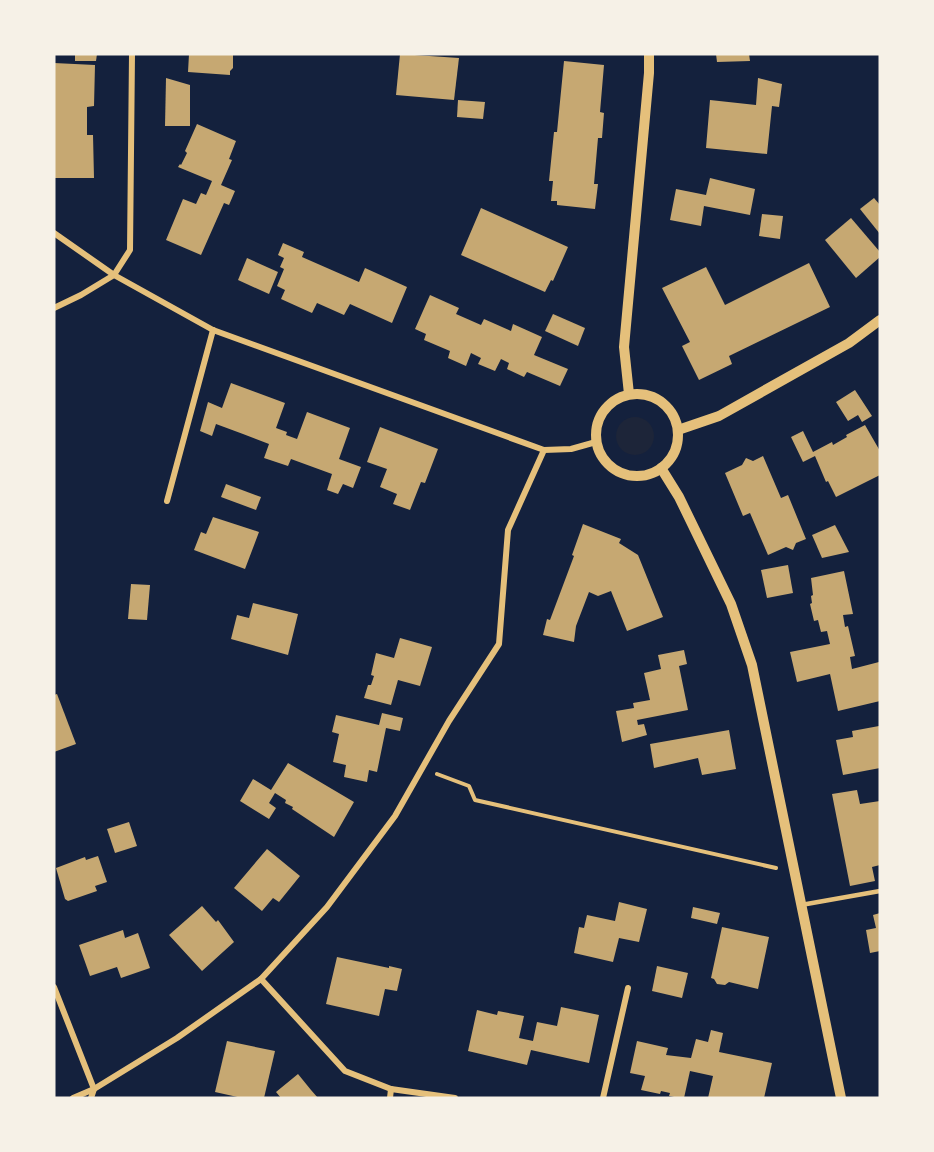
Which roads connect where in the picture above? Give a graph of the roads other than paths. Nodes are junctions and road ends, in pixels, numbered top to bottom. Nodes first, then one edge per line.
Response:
1 (132, 54) edge
2 (649, 54) edge
3 (54, 233) edge
4 (114, 275) junction
5 (54, 308) edge
6 (880, 320) edge
7 (213, 330) junction
8 (629, 394) junction
9 (678, 430) junction
10 (596, 442) junction
11 (544, 450) junction
12 (661, 468) junction
13 (167, 501) dead end
14 (880, 891) edge
15 (801, 905) junction
16 (261, 979) junction
17 (54, 987) edge
18 (628, 988) dead end
19 (94, 1089) junction
20 (392, 1089) junction
21 (73, 1098) edge
22 (91, 1098) edge
23 (390, 1098) edge
24 (455, 1098) edge
25 (603, 1098) edge
26 (841, 1098) edge

1 - 4 street
2 - 8 street
3 - 4 street
4 - 5 street
4 - 7 street
6 - 9 street
7 - 11 street
7 - 13 street
8 - 9 street
8 - 10 street
9 - 12 street
10 - 11 street
10 - 12 street
11 - 16 street
12 - 15 street
14 - 15 lane
15 - 26 street
16 - 19 street
16 - 20 street
17 - 19 street
18 - 25 street
19 - 21 street
19 - 22 street
20 - 23 street
20 - 24 street

